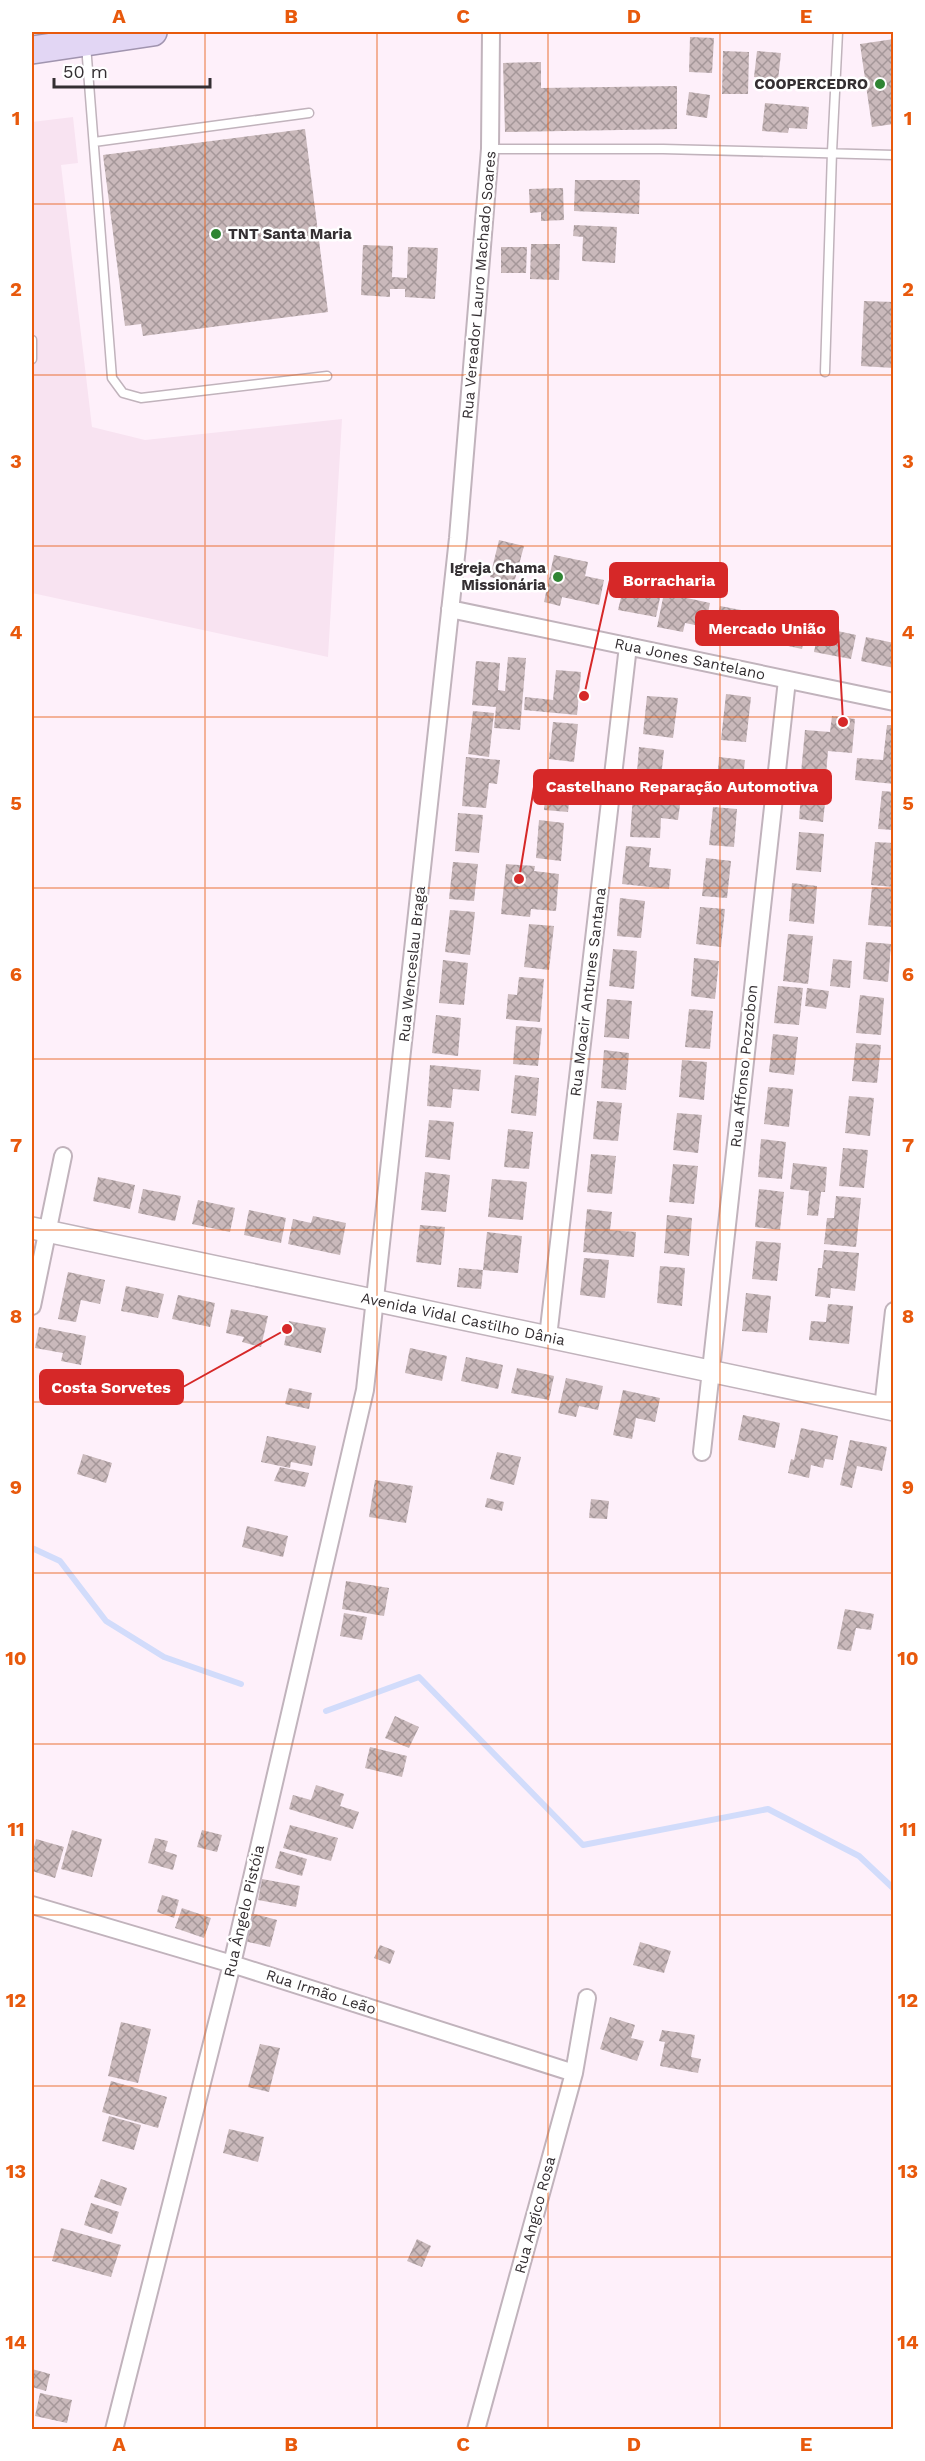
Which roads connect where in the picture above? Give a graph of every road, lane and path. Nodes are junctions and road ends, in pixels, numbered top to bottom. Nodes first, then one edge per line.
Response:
1 (153, 32) edge
2 (491, 32) edge
3 (838, 32) edge
4 (32, 39) edge
5 (77, 43) junction
6 (32, 50) edge
7 (309, 113) dead end
8 (94, 142) junction
9 (490, 149) junction
10 (832, 152) junction
11 (894, 155) edge
12 (32, 340) edge
13 (32, 359) edge
14 (825, 372) dead end
15 (327, 376) dead end
16 (458, 538) joint
17 (450, 609) junction
18 (628, 646) junction
19 (787, 680) junction
20 (894, 702) edge
21 (63, 1156) dead end
22 (40, 1230) edge
23 (375, 1300) junction
24 (32, 1306) edge
25 (894, 1311) edge
26 (548, 1337) junction
27 (711, 1372) junction
28 (365, 1390) joint
29 (888, 1409) edge
30 (702, 1452) dead end
31 (32, 1905) edge
32 (232, 1964) junction
33 (587, 1998) dead end
34 (574, 2073) junction
35 (114, 2430) edge
36 (476, 2430) edge

1 - 5 highway
2 - 9 street, Rua Vereador Lauro Machado Soares
3 - 10 lane
4 - 5 highway
5 - 6 highway
5 - 8 lane
7 - 8 lane
8 - 15 lane
9 - 10 lane
9 - 16 street, Rua Vereador Lauro Machado Soares
10 - 11 lane
10 - 14 lane
12 - 13 lane
16 - 17 street, Rua Wenceslau Braga
17 - 18 street, Rua Jones Santelano
17 - 23 street, Rua Wenceslau Braga
18 - 19 street, Rua Jones Santelano
18 - 26 street, Rua Moacir Antunes Santana
19 - 20 street, Rua Jones Santelano
19 - 27 street, Rua Affonso Pozzobon
21 - 22 street
22 - 23 street, Avenida Vidal Castilho Dânia
22 - 24 street
23 - 26 street, Avenida Vidal Castilho Dânia
23 - 28 street, Rua Wenceslau Braga
25 - 29 street
26 - 27 street, Avenida Vidal Castilho Dânia
27 - 29 street, Avenida Vidal Castilho Dânia
27 - 30 street, Rua Affonso Pozzobon
28 - 32 street, Rua Ângelo Pistóia
31 - 32 street, Rua Irmão Leão
32 - 34 street, Rua Irmão Leão
32 - 35 street, Rua Ângelo Pistóia
33 - 34 street, Rua Angico Rosa
34 - 36 street, Rua Angico Rosa

